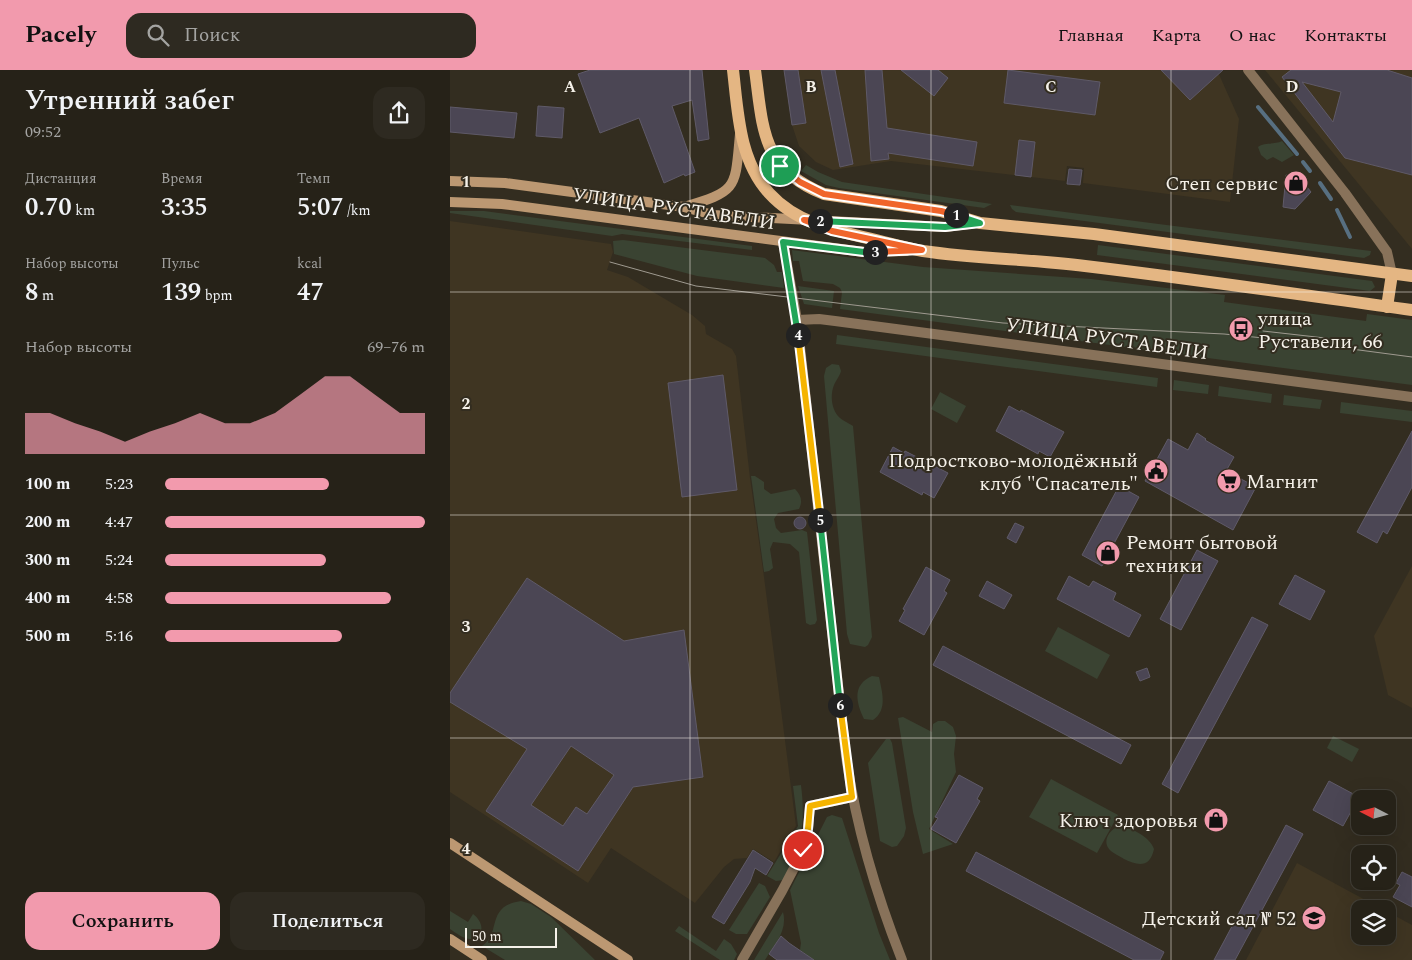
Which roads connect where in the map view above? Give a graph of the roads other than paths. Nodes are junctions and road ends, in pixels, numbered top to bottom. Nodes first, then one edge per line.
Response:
1 (733, 70) edge
2 (755, 70) edge
3 (1248, 70) edge
4 (740, 131) junction
5 (450, 181) edge
6 (450, 202) edge
7 (684, 207) junction
8 (804, 220) junction
9 (980, 223) junction
10 (783, 242) junction
11 (922, 250) junction
12 (1392, 274) junction
13 (1412, 276) edge
14 (1387, 306) junction
15 (1412, 310) edge
16 (796, 320) junction
17 (1412, 397) edge
18 (852, 797) junction
19 (450, 843) edge
20 (450, 939) edge
21 (482, 960) edge
22 (628, 960) edge
23 (742, 960) edge
24 (902, 960) edge

1 - 4 main road
2 - 9 main road
3 - 12 street
4 - 7 main road
4 - 8 main road
5 - 7 main road, УЛИЦА РУСТАВЕЛИ
6 - 10 main road, УЛИЦА РУСТАВЕЛИ
7 - 8 main road, УЛИЦА РУСТАВЕЛИ
8 - 9 main road, УЛИЦА РУСТАВЕЛИ
8 - 11 main road, УЛИЦА РУСТАВЕЛИ
9 - 12 main road, УЛИЦА РУСТАВЕЛИ
10 - 11 main road, УЛИЦА РУСТАВЕЛИ
10 - 16 street
11 - 14 main road, УЛИЦА РУСТАВЕЛИ
12 - 13 main road, УЛИЦА РУСТАВЕЛИ
12 - 14 main road
14 - 15 main road, УЛИЦА РУСТАВЕЛИ
16 - 17 street, УЛИЦА РУСТАВЕЛИ
16 - 18 street
18 - 23 street
18 - 24 street
19 - 22 main road
20 - 21 main road

